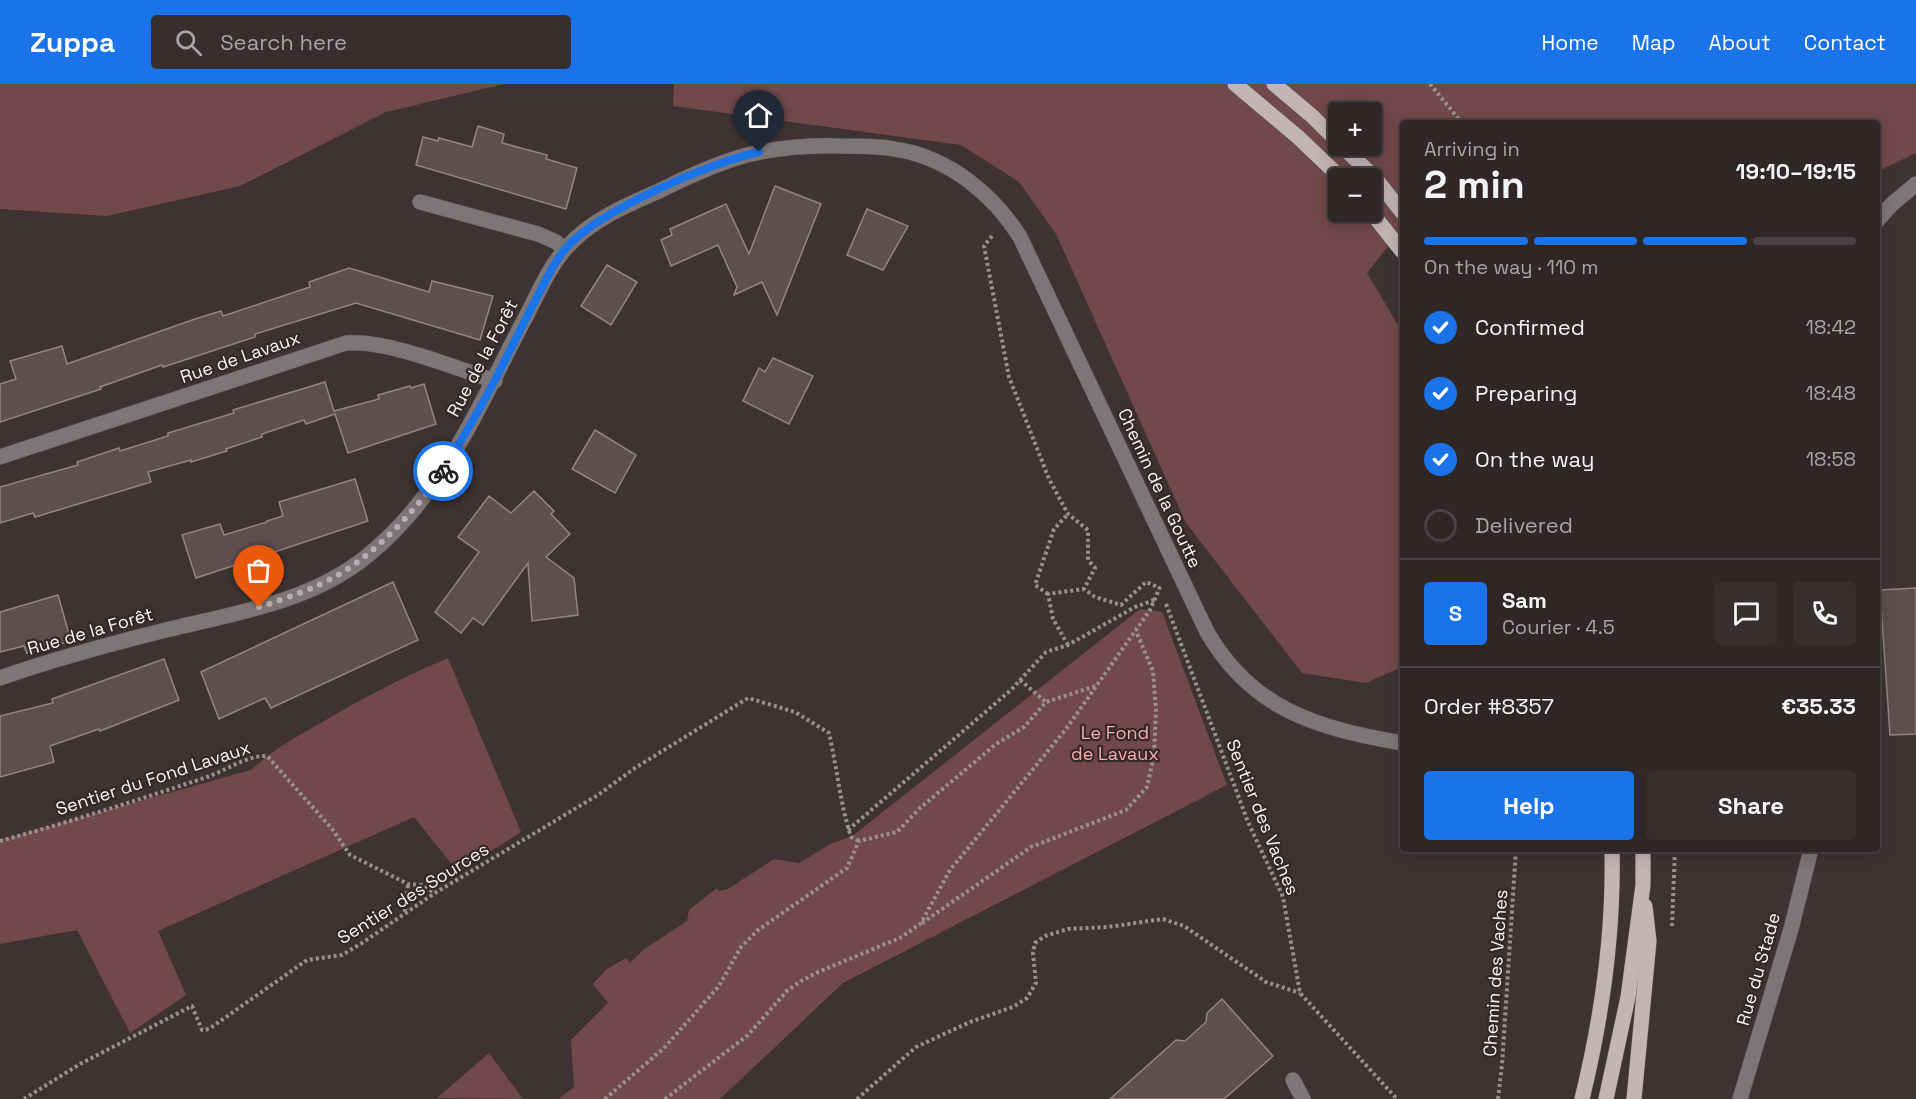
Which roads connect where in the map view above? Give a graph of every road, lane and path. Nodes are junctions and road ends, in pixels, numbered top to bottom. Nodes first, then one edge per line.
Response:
1 (1235, 84) edge
2 (1274, 84) edge
3 (1430, 84) edge
4 (1460, 120) edge
5 (1328, 132) edge
6 (1352, 156) edge
7 (1331, 168) edge
8 (949, 170) joint
9 (1916, 184) edge
10 (420, 202) dead end
11 (1400, 209) edge
12 (1008, 218) junction
13 (1880, 218) edge
14 (1379, 222) edge
15 (1400, 248) edge
16 (565, 249) junction
17 (495, 381) junction
18 (0, 457) edge
19 (1068, 514) junction
20 (1160, 588) junction
21 (1084, 589) junction
22 (1048, 594) junction
23 (1155, 600) junction
24 (1136, 631) junction
25 (1068, 645) junction
26 (0, 678) edge
27 (1020, 680) junction
28 (1097, 686) junction
29 (1046, 702) junction
30 (1400, 743) edge
31 (848, 830) junction
32 (0, 841) edge
33 (859, 841) junction
34 (1516, 852) edge
35 (1612, 852) edge
36 (1643, 852) edge
37 (1810, 852) edge
38 (408, 884) junction
39 (1643, 885) junction
40 (435, 893) junction
41 (405, 912) junction
42 (921, 923) junction
43 (1300, 993) junction
44 (1293, 1080) dead end
45 (24, 1099) edge
46 (605, 1099) edge
47 (666, 1099) edge
48 (857, 1099) edge
49 (1303, 1099) edge
50 (1397, 1099) edge
51 (1498, 1099) edge
52 (1582, 1099) edge
53 (1606, 1099) edge
54 (1634, 1099) edge
55 (1740, 1099) edge

1 - 7 main road
2 - 5 main road
3 - 4 path
6 - 11 main road
8 - 12 street, Chemin de la Goutte
8 - 16 street, Rue de la Forêt
9 - 13 street
10 - 16 street
12 - 19 path
12 - 30 street, Chemin de la Goutte
14 - 15 main road
16 - 17 street, Rue de la Forêt
17 - 18 street, Rue de Lavaux
17 - 26 street, Rue de la Forêt
19 - 21 path
19 - 22 path
20 - 21 path
20 - 23 path
20 - 43 path, Sentier des Vaches
21 - 22 path
22 - 25 path
23 - 24 path
23 - 25 path
24 - 28 path
24 - 42 path
25 - 27 path
27 - 29 path
27 - 31 path
28 - 29 path
28 - 42 path
29 - 33 path
31 - 33 path
31 - 40 path, Sentier des Sources
32 - 38 path, Sentier du Fond Lavaux
33 - 46 path
34 - 51 path, Chemin des Vaches
35 - 52 main road
36 - 39 main road
37 - 55 street, Rue du Stade
38 - 40 path, Sentier du Fond Lavaux
38 - 41 path
39 - 53 main road
39 - 54 main road
40 - 41 path, Sentier des Sources
41 - 45 path, Sentier des Sources
42 - 47 path
43 - 48 path
43 - 50 path
44 - 49 street

